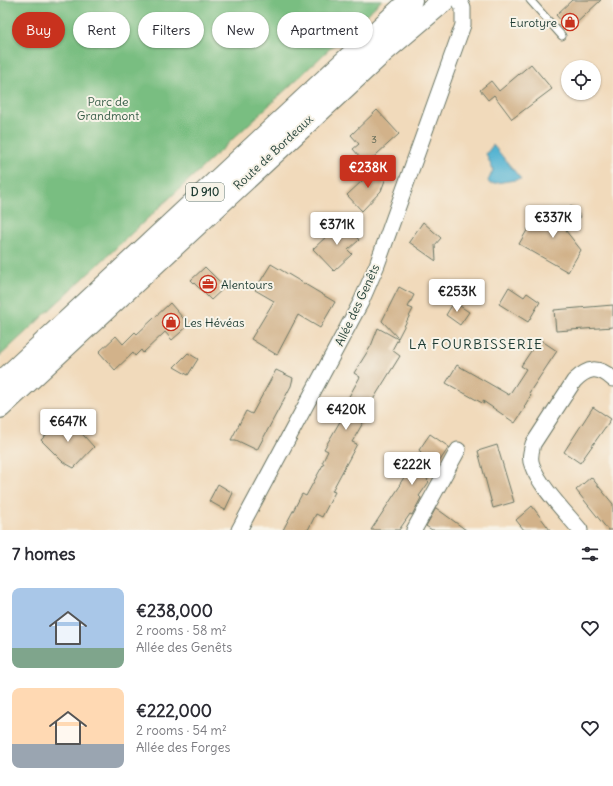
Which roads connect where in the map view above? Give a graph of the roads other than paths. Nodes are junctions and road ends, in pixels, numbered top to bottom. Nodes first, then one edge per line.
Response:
1 (411, 0) edge
2 (444, 0) edge
3 (459, 0) edge
4 (530, 0) edge
5 (562, 36) dead end
6 (613, 379) edge
7 (0, 384) edge
8 (0, 407) edge
9 (458, 450) dead end
10 (239, 530) edge
11 (414, 530) edge
12 (580, 530) edge

1 - 7 main road, Route de Bordeaux / D 910
2 - 8 main road, Route de Bordeaux / D 910
3 - 10 street, Allée des Genêts
4 - 5 lane
6 - 12 street
9 - 11 street

